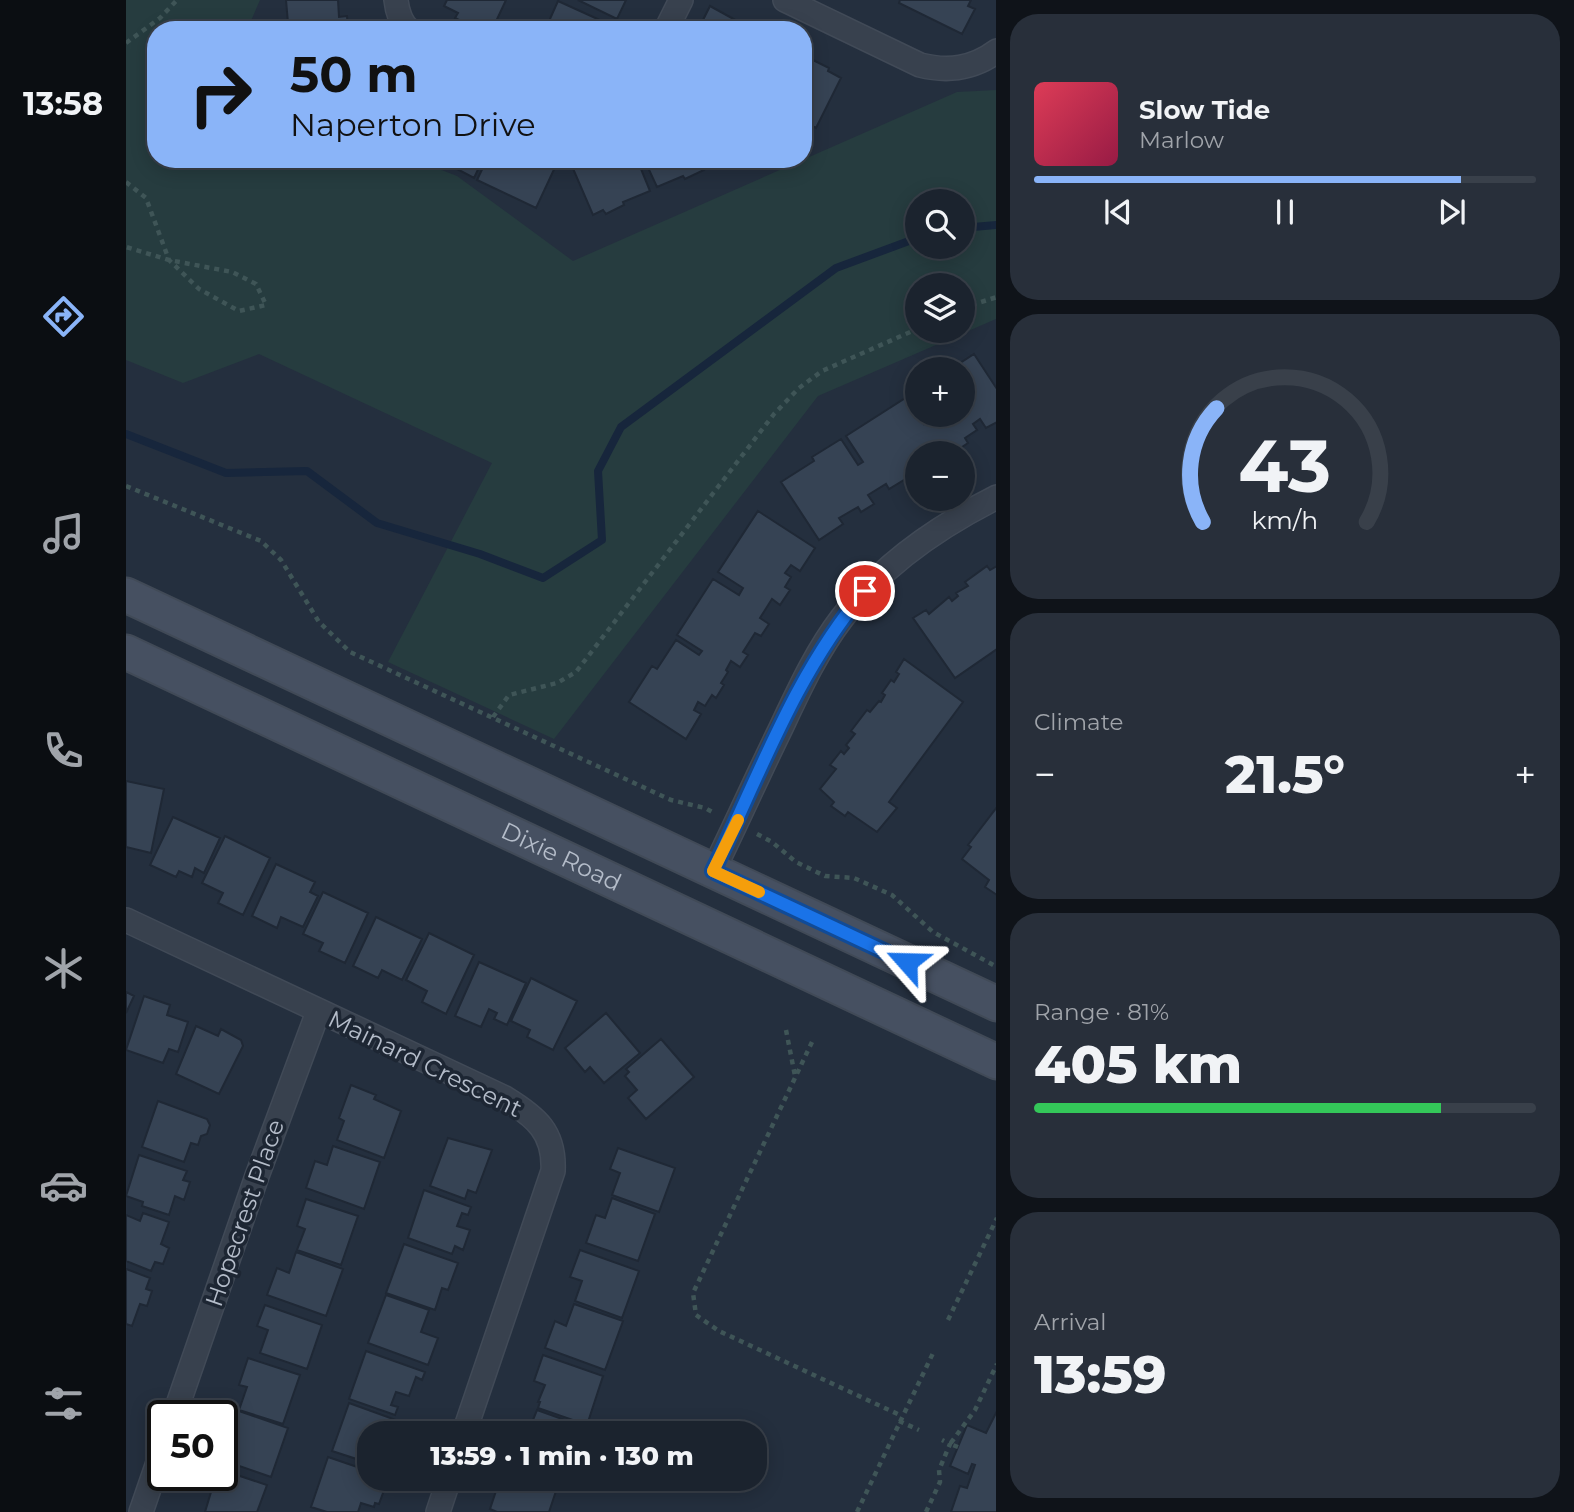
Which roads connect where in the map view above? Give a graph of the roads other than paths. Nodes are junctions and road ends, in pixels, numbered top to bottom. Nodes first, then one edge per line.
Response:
1 (396, 0) edge
2 (681, 0) edge
3 (785, 0) edge
4 (403, 21) edge
5 (670, 21) edge
6 (996, 51) edge
7 (996, 497) edge
8 (126, 595) edge
9 (126, 652) edge
10 (713, 871) junction
11 (126, 920) edge
12 (996, 1004) edge
13 (318, 1012) junction
14 (996, 1062) edge
15 (180, 1400) edge
16 (468, 1421) edge
17 (148, 1491) edge
18 (445, 1491) edge
19 (141, 1512) edge
20 (438, 1512) edge

1 - 4 street
2 - 5 street
3 - 6 street
7 - 10 street
8 - 10 main road
9 - 14 main road, Dixie Road
10 - 12 main road
11 - 13 street, Mainard Crescent
13 - 15 street, Hopecrest Place
13 - 16 street, Mainard Crescent
17 - 19 street
18 - 20 street

